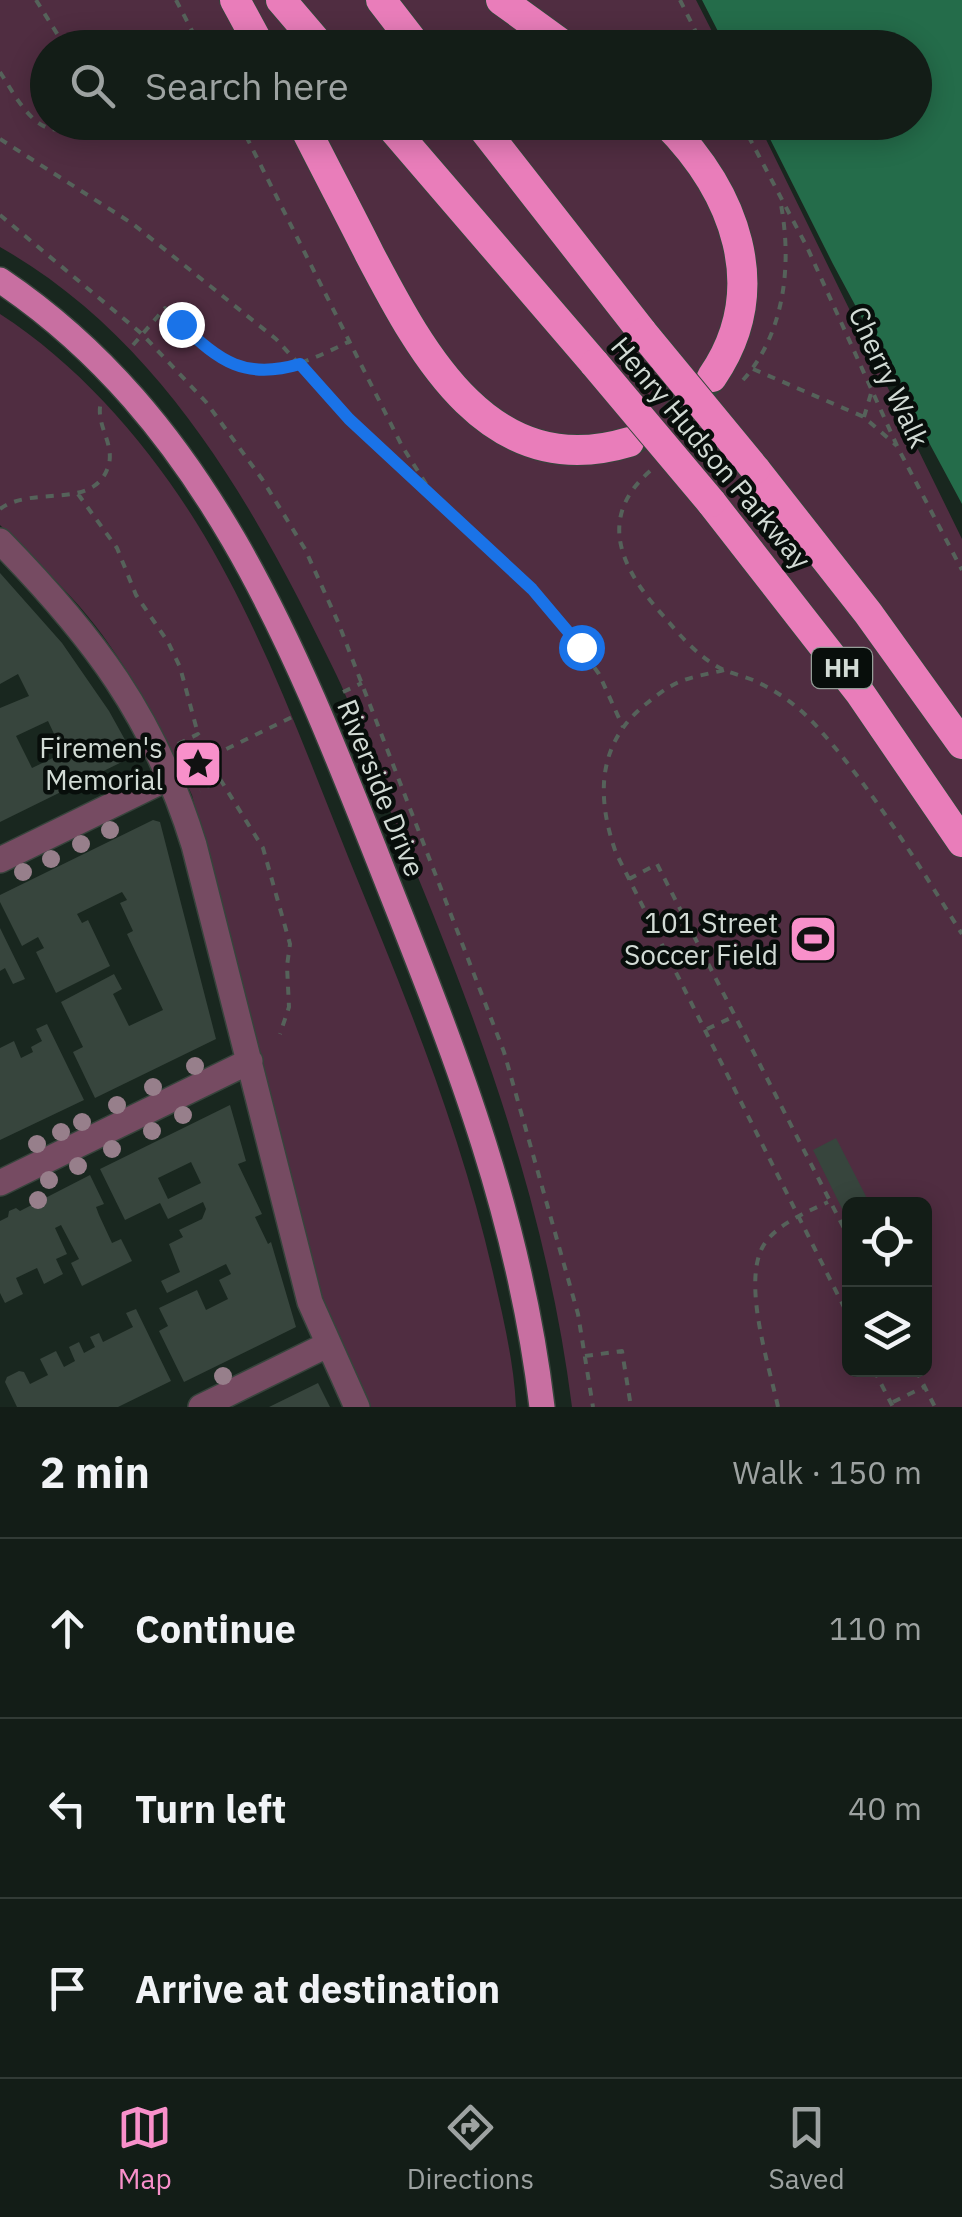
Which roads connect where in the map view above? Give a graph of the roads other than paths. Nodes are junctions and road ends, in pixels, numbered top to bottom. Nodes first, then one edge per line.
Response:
1 (235, 0) edge
2 (281, 0) edge
3 (381, 0) edge
4 (501, 0) edge
5 (251, 30) edge
6 (307, 30) edge
7 (404, 30) edge
8 (542, 30) edge
9 (311, 140) edge
10 (402, 140) edge
11 (492, 140) edge
12 (682, 140) edge
13 (0, 280) edge
14 (726, 380) tunnel mouth
15 (628, 442) tunnel mouth
16 (0, 541) edge
17 (962, 744) edge
18 (170, 777) junction
19 (962, 842) edge
20 (0, 860) edge
21 (250, 1061) junction
22 (0, 1182) edge
23 (327, 1344) junction
24 (201, 1407) edge
25 (357, 1407) edge
26 (542, 1407) edge

1 - 5 highway
2 - 6 highway
3 - 7 highway
4 - 8 highway
9 - 15 highway
10 - 19 highway, Henry Hudson Parkway / HH, bridge
11 - 17 highway, Henry Hudson Parkway / HH, bridge
12 - 14 highway
13 - 26 main road, Riverside Drive
16 - 18 street
18 - 20 street
18 - 21 street
21 - 22 street
21 - 23 street
23 - 24 street
23 - 25 street

